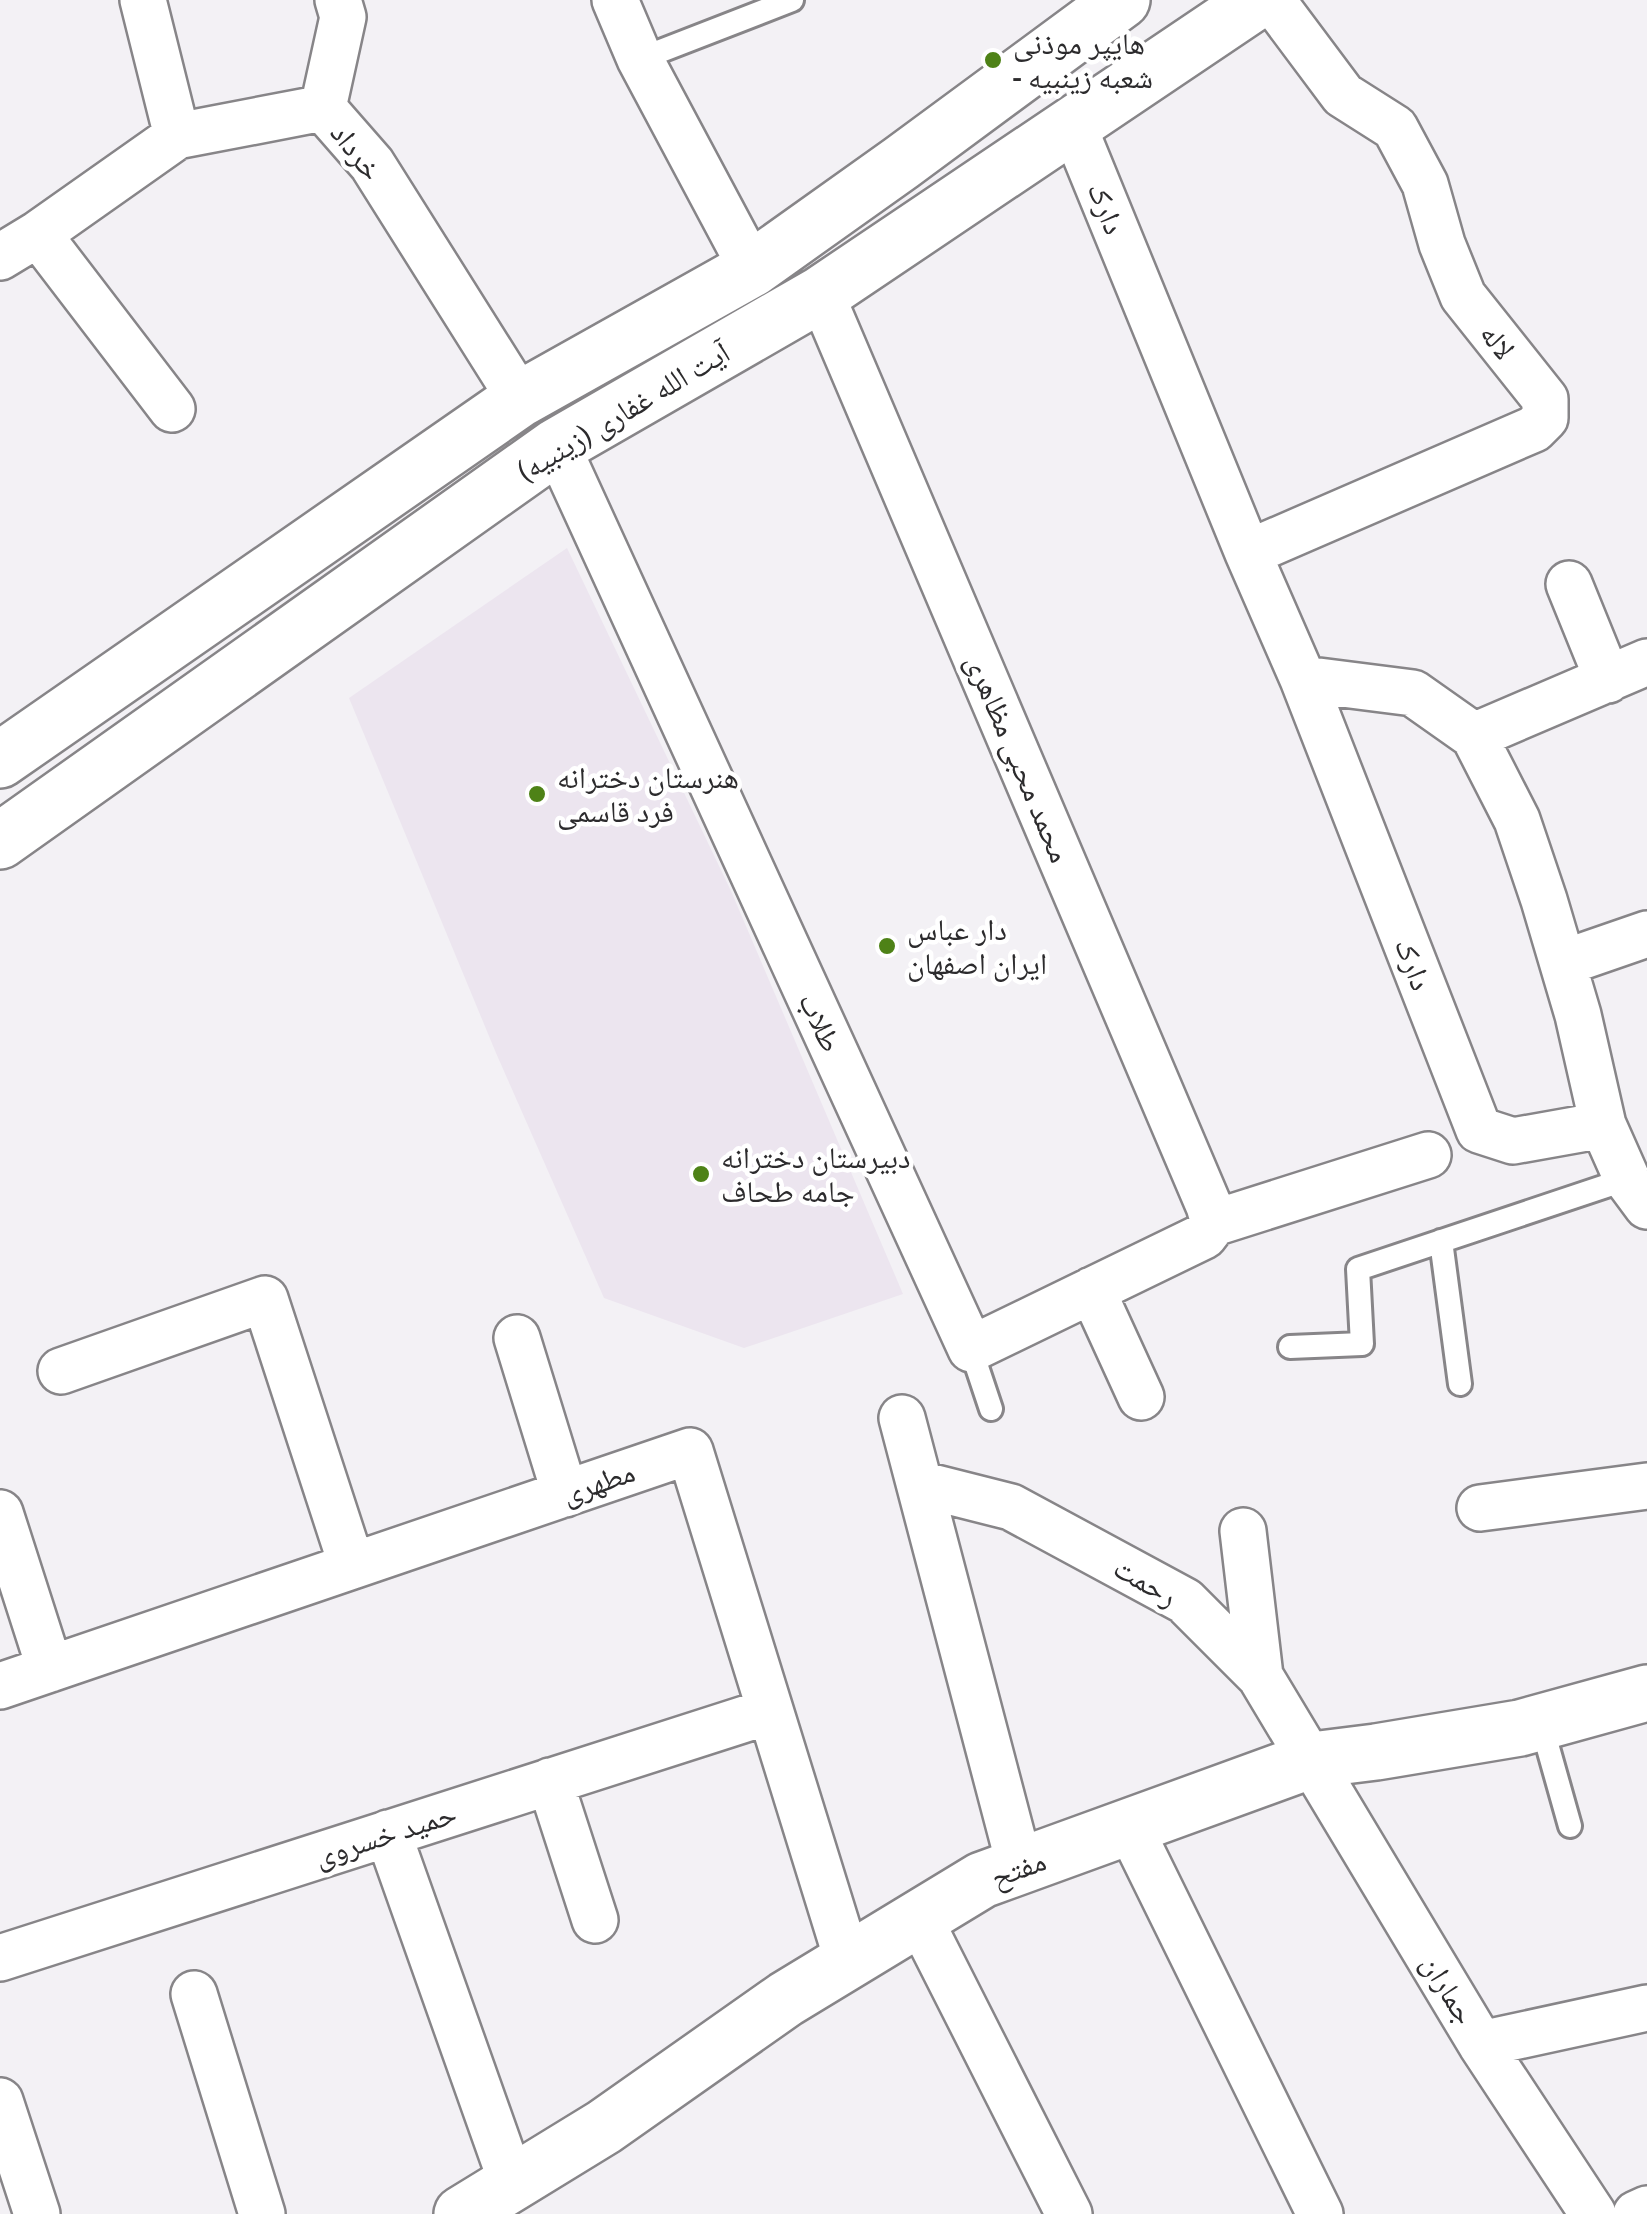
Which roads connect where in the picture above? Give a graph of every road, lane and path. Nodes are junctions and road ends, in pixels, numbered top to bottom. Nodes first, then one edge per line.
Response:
1 (143, 0) edge
2 (338, 0) edge
3 (615, 0) edge
4 (792, 0) edge
5 (1258, 0) edge
6 (1272, 0) edge
7 (1095, 9) edge
8 (640, 59) junction
9 (324, 108) junction
10 (1073, 125) junction
11 (177, 136) junction
12 (902, 163) junction
13 (38, 234) junction
14 (883, 253) junction
15 (0, 257) edge
16 (752, 269) junction
17 (821, 294) junction
18 (702, 362) junction
19 (520, 399) junction
20 (172, 409) dead end
21 (557, 446) junction
22 (1248, 553) junction
23 (1569, 584) dead end
24 (1628, 671) edge
25 (1303, 679) junction
26 (1474, 736) junction
27 (0, 760) edge
28 (0, 841) edge
29 (1647, 934) edge
30 (1563, 963) junction
31 (1603, 1125) junction
32 (1428, 1155) dead end
33 (1637, 1193) edge
34 (1214, 1224) junction
35 (1441, 1241) junction
36 (1092, 1290) junction
37 (517, 1338) dead end
38 (1290, 1347) dead end
39 (970, 1348) junction
40 (61, 1371) dead end
41 (1460, 1384) dead end
42 (1141, 1397) dead end
43 (990, 1409) dead end
44 (902, 1418) dead end
45 (920, 1484) junction
46 (1647, 1486) edge
47 (565, 1494) junction
48 (1480, 1508) dead end
49 (0, 1513) edge
50 (1244, 1531) dead end
51 (352, 1566) junction
52 (50, 1669) junction
53 (1260, 1676) junction
54 (0, 1686) edge
55 (1647, 1693) edge
56 (770, 1711) junction
57 (1541, 1723) junction
58 (1312, 1760) junction
59 (550, 1782) junction
60 (1570, 1826) dead end
61 (1130, 1828) junction
62 (388, 1834) junction
63 (1020, 1867) junction
64 (919, 1918) junction
65 (595, 1920) dead end
66 (0, 1958) edge
67 (848, 1962) junction
68 (194, 1994) dead end
69 (1647, 2008) edge
70 (1481, 2044) junction
71 (0, 2101) edge
72 (512, 2184) junction
73 (1647, 2209) edge
74 (37, 2214) edge
75 (262, 2214) edge
76 (462, 2214) edge
77 (1069, 2214) edge
78 (1320, 2214) edge
79 (1593, 2214) edge
80 (1636, 2214) edge

1 - 11 street
2 - 9 street
3 - 8 street
4 - 8 lane
5 - 10 main road, آیت الله غفاری (زینبیه)
6 - 22 street, لاله
7 - 12 main road, آیت الله غفاری (زینبیه)
8 - 16 street
9 - 11 street, خرداد
9 - 19 street, خرداد
10 - 14 main road, آیت الله غفاری (زینبیه)
10 - 22 street, دارک
11 - 13 street, خرداد
12 - 14 main road
12 - 16 main road, آیت الله غفاری (زینبیه)
13 - 15 street, خرداد
13 - 20 street
14 - 17 main road, آیت الله غفاری (زینبیه)
16 - 18 main road
16 - 19 main road, آیت الله غفاری (زینبیه)
17 - 18 main road, آیت الله غفاری (زینبیه)
17 - 34 street, محمد محبی مظاهری
18 - 21 main road, آیت الله غفاری (زینبیه)
19 - 27 main road, آیت الله غفاری (زینبیه)
21 - 28 main road, آیت الله غفاری (زینبیه)
21 - 39 street, طلاب
22 - 25 street, دارک
23 - 24 street
24 - 26 street
25 - 26 street
25 - 31 street, دارک
26 - 30 street
29 - 30 street
30 - 31 street
31 - 33 street
32 - 34 street
33 - 35 lane
34 - 36 street
35 - 38 lane
35 - 41 lane
36 - 39 street
36 - 42 street
37 - 47 street
39 - 43 lane
40 - 51 street
44 - 45 street
45 - 53 street, رحمت
45 - 63 street
46 - 48 street
47 - 51 street, مطهری
47 - 56 street, مطهری
49 - 52 street
50 - 53 street
51 - 52 street, مطهری
52 - 54 street, مطهری
53 - 58 street, رحمت
55 - 57 main road, مفتح
56 - 59 street, حمید خسروی
56 - 67 street, مطهری
57 - 58 main road, مفتح
57 - 60 lane
58 - 61 main road, مفتح
58 - 70 street, جماران
59 - 62 street, حمید خسروی
59 - 65 street
61 - 63 main road, مفتح
61 - 78 street
62 - 66 street, حمید خسروی
62 - 72 street
63 - 64 main road, مفتح
64 - 67 main road, مفتح
64 - 77 street
67 - 72 main road, مفتح
68 - 75 street
69 - 70 street
70 - 79 street, جماران
71 - 74 street
72 - 76 main road, مفتح
73 - 80 street

